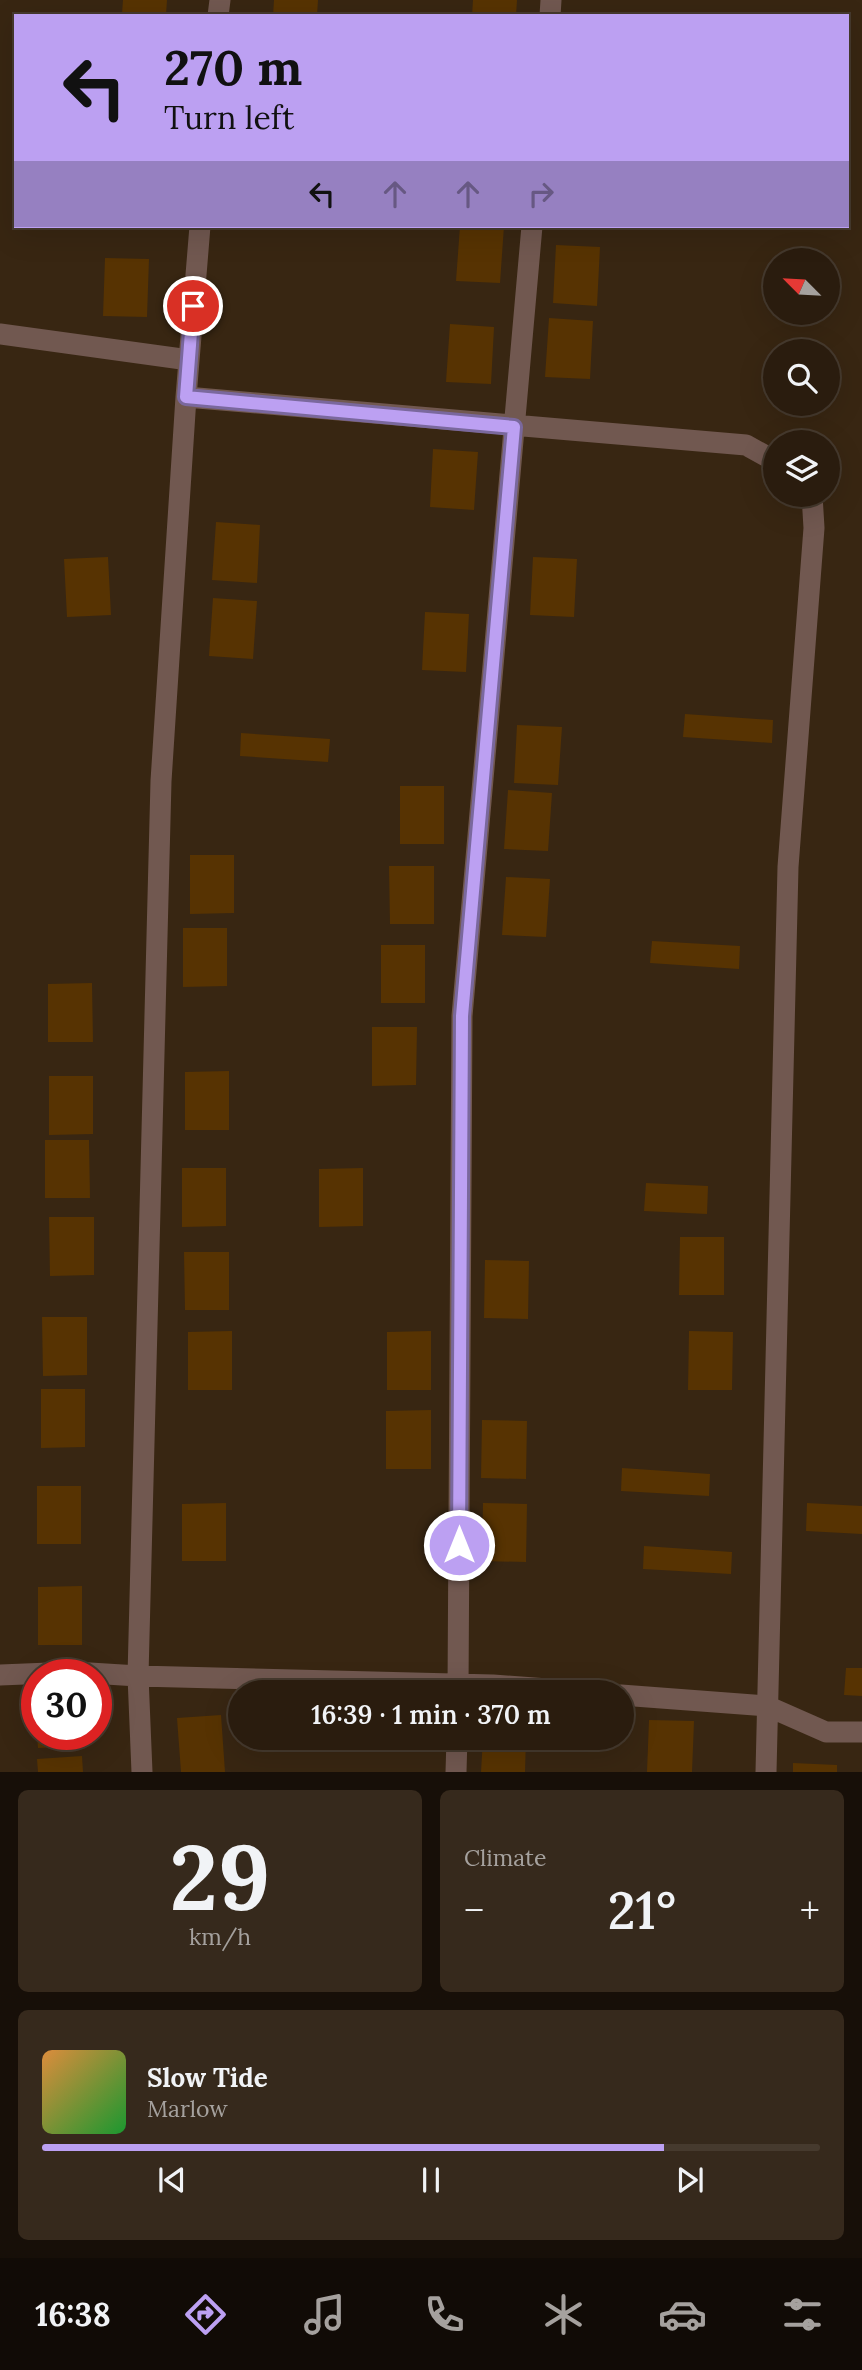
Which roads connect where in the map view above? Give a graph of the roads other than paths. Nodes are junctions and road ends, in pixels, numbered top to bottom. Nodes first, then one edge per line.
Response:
1 (200, 228) edge
2 (532, 228) edge
3 (0, 334) edge
4 (189, 360) junction
5 (186, 397) junction
6 (514, 427) junction
7 (763, 454) edge
8 (813, 507) edge
9 (0, 1675) edge
10 (138, 1676) junction
11 (245, 1680) edge
12 (458, 1680) edge
13 (634, 1696) edge
14 (767, 1706) junction
15 (862, 1732) edge
16 (457, 1750) edge
17 (142, 1772) edge
18 (456, 1772) edge
19 (766, 1772) edge

1 - 4 street
2 - 6 street
3 - 4 street
4 - 5 street
5 - 6 street
5 - 10 street
6 - 7 street
6 - 12 street
8 - 14 street
9 - 10 street
10 - 11 street
10 - 17 street
13 - 14 street
14 - 15 street
14 - 19 street
16 - 18 street

